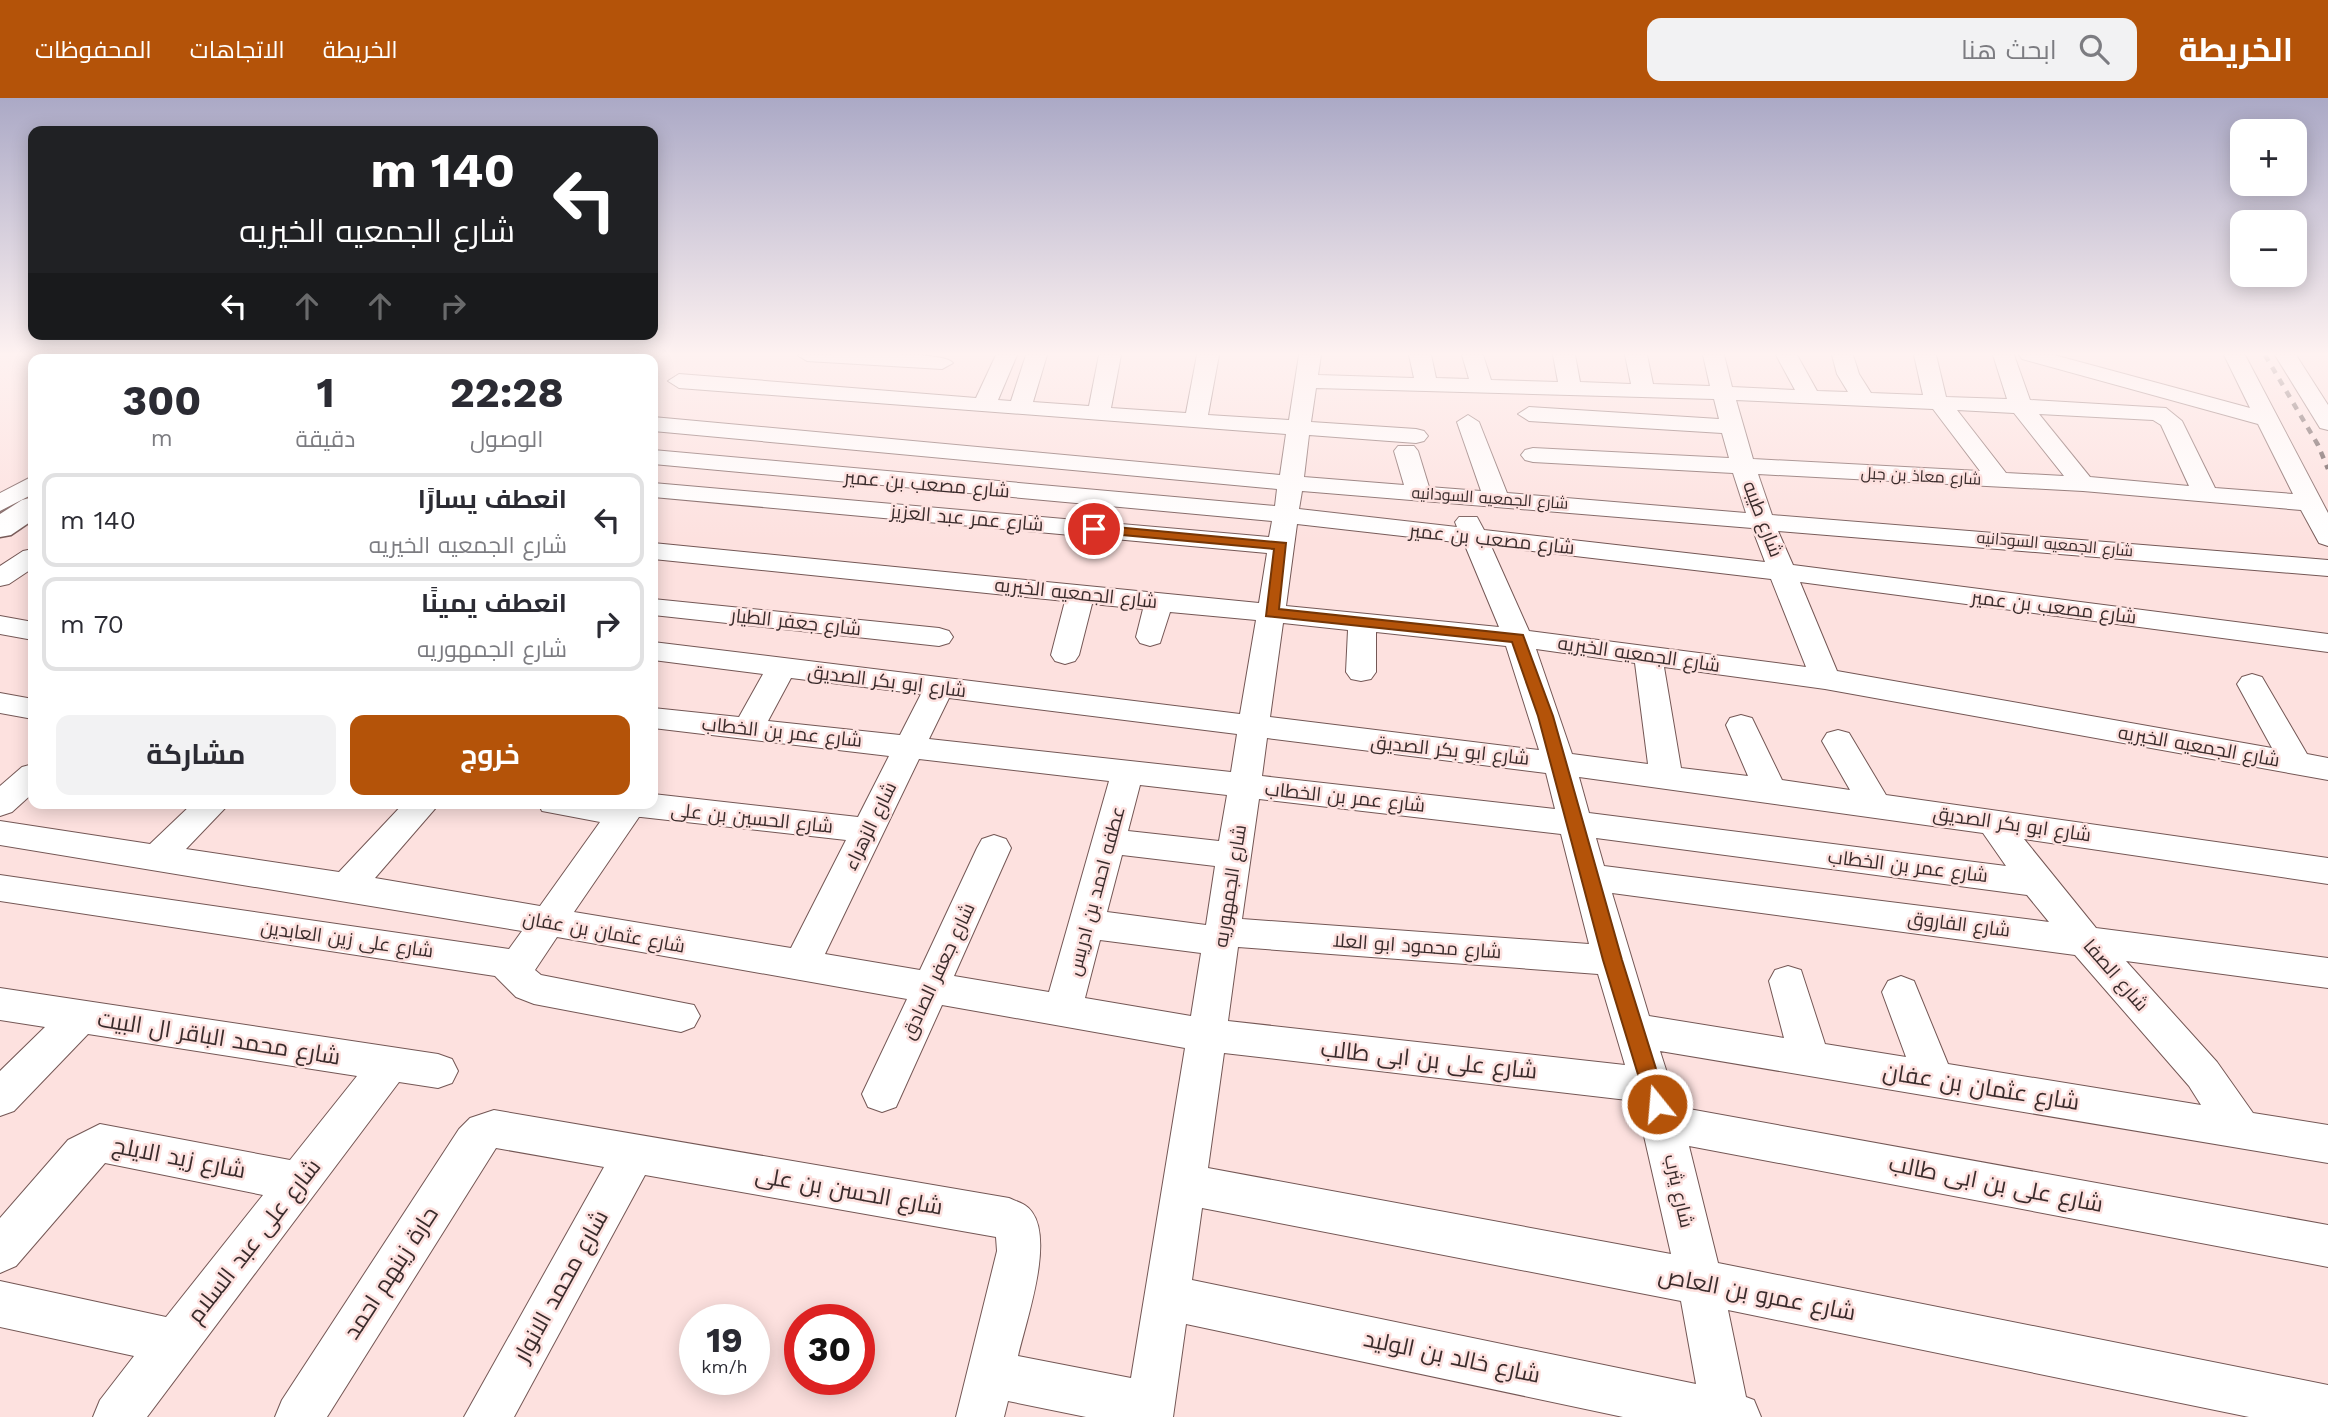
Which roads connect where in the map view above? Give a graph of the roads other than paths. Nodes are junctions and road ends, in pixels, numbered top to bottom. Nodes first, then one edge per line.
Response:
1 (755, 417) edge
2 (1123, 417) edge
3 (1197, 417) edge
4 (1301, 417) edge
5 (1569, 417) edge
6 (1729, 417) edge
7 (1949, 417) edge
8 (2029, 417) edge
9 (2166, 417) edge
10 (2255, 417) edge
11 (2266, 417) edge
12 (2268, 420) junction
13 (1196, 421) junction
14 (1468, 422) dead end
15 (658, 424) edge
16 (1299, 427) junction
17 (1732, 427) junction
18 (742, 432) junction
19 (1533, 455) dead end
20 (658, 458) edge
21 (716, 464) junction
22 (1743, 467) junction
23 (1999, 480) junction
24 (2083, 484) junction
25 (28, 486) edge
26 (658, 491) edge
27 (1418, 492) junction
28 (2205, 493) junction
29 (691, 494) junction
30 (1458, 495) junction
31 (1496, 498) junction
32 (1530, 501) junction
33 (2309, 503) junction
34 (0, 504) edge
35 (28, 509) edge
36 (1286, 515) junction
37 (1761, 519) junction
38 (0, 528) edge
39 (1475, 538) junction
40 (2328, 538) edge
41 (1553, 546) junction
42 (0, 550) edge
43 (658, 552) edge
44 (28, 556) edge
45 (28, 560) edge
46 (2328, 568) edge
47 (1784, 572) junction
48 (0, 579) edge
49 (1082, 594) junction
50 (1160, 602) junction
51 (658, 608) edge
52 (1271, 613) junction
53 (1362, 622) junction
54 (0, 625) edge
55 (28, 630) edge
56 (1150, 637) dead end
57 (940, 638) dead end
58 (1518, 638) junction
59 (2328, 643) edge
60 (658, 653) edge
61 (1065, 655) dead end
62 (1648, 655) junction
63 (781, 668) junction
64 (1361, 672) dead end
65 (1825, 679) junction
66 (2252, 684) dead end
67 (939, 687) junction
68 (0, 703) edge
69 (28, 708) edge
70 (658, 719) edge
71 (1741, 725) dead end
72 (1253, 728) junction
73 (748, 729) junction
74 (1838, 741) dead end
75 (909, 746) junction
76 (1559, 762) junction
77 (2296, 763) junction
78 (2328, 769) edge
79 (1129, 770) junction
80 (1666, 776) junction
81 (1245, 786) junction
82 (1770, 790) junction
83 (1875, 805) junction
84 (208, 809) edge
85 (418, 809) edge
86 (595, 809) edge
87 (617, 809) edge
88 (626, 809) edge
89 (658, 809) edge
90 (1992, 820) junction
91 (1574, 823) junction
92 (867, 830) junction
93 (0, 833) edge
94 (1110, 841) junction
95 (994, 848) dead end
96 (158, 856) junction
97 (1234, 856) junction
98 (2328, 871) edge
99 (1589, 877) junction
100 (2037, 883) junction
101 (347, 887) junction
102 (0, 888) edge
103 (548, 922) junction
104 (1087, 924) junction
105 (1222, 937) junction
106 (2085, 941) junction
107 (1612, 960) junction
108 (801, 965) junction
109 (514, 971) junction
110 (2328, 973) edge
111 (1788, 981) dead end
112 (929, 989) junction
113 (1901, 992) dead end
114 (0, 1004) edge
115 (1062, 1012) junction
116 (681, 1016) dead end
117 (80, 1017) junction
118 (1634, 1030) junction
119 (1207, 1035) junction
120 (1809, 1058) junction
121 (390, 1064) junction
122 (438, 1071) dead end
123 (1934, 1079) junction
124 (882, 1094) dead end
125 (0, 1098) edge
126 (1657, 1104) junction
127 (2240, 1129) junction
128 (485, 1131) joint
129 (2328, 1144) edge
130 (634, 1154) junction
131 (299, 1182) junction
132 (1184, 1184) junction
133 (2328, 1246) edge
134 (0, 1251) edge
135 (1700, 1282) junction
136 (1167, 1297) junction
137 (0, 1304) edge
138 (176, 1342) junction
139 (985, 1395) edge
140 (2328, 1409) edge
141 (1149, 1412) edge
142 (1732, 1416) edge
143 (117, 1417) edge
144 (299, 1417) edge
145 (488, 1417) edge

1 - 18 street
2 - 13 street
3 - 13 street
4 - 16 street, شارع الجمهوريه
5 - 17 street
6 - 17 street, شارع طيبه
7 - 23 street
8 - 24 street
9 - 28 street
10 - 12 street
11 - 12 street
12 - 33 street
13 - 16 street
14 - 31 street
15 - 18 street, شارع الجمعيه السودانيه
16 - 27 street
16 - 36 street, شارع الجمهوريه
17 - 22 street, شارع طيبه
18 - 21 street
18 - 36 street, شارع الجمعيه السودانيه
19 - 22 street, شارع معاذ بن جبل
20 - 21 street, شارع مصعب بن عمير
21 - 29 street
21 - 36 street, شارع مصعب بن عمير
22 - 23 street, شارع معاذ بن جبل
22 - 37 street, شارع طيبه
23 - 24 street, شارع معاذ بن جبل
24 - 28 street, شارع معاذ بن جبل
25 - 34 street
26 - 29 street, شارع عمر عبد العزيز
27 - 30 street, شارع الجمعيه السودانيه
27 - 36 street, شارع الجمعيه السودانيه
28 - 33 street, شارع معاذ بن جبل
29 - 36 street, شارع عمر عبد العزيز
30 - 31 street, شارع الجمعيه السودانيه
30 - 39 street, شارع يثرب
31 - 32 street, شارع الجمعيه السودانيه
32 - 37 street, شارع الجمعيه السودانيه
32 - 41 street
33 - 40 street
35 - 38 main road
36 - 39 street, شارع مصعب بن عمير
36 - 52 street, شارع الجمهوريه
37 - 46 street, شارع الجمعيه السودانيه
37 - 47 street, شارع طيبه
39 - 41 street, شارع مصعب بن عمير
39 - 58 street, شارع يثرب
41 - 47 street, شارع مصعب بن عمير
42 - 44 street
43 - 49 street, شارع الجمعيه الخيريه
45 - 48 street
47 - 59 street, شارع مصعب بن عمير
47 - 65 street, شارع طيبه
49 - 50 street, شارع الجمعيه الخيريه
49 - 61 street
50 - 52 street, شارع الجمعيه الخيريه
50 - 56 street
51 - 57 street, شارع جعفر الطيار
52 - 53 street, شارع الجمعيه الخيريه
52 - 72 street, شارع الجمهوريه
53 - 58 street, شارع الجمعيه الخيريه
53 - 64 street
54 - 55 street
58 - 62 street, شارع الجمعيه الخيريه
58 - 76 street, شارع يثرب
60 - 63 street, شارع ابو بكر الصديق
62 - 65 street, شارع الجمعيه الخيريه
62 - 80 street
63 - 67 street, شارع ابو بكر الصديق
63 - 73 street
65 - 77 street, شارع الجمعيه الخيريه
66 - 77 street
67 - 72 street, شارع ابو بكر الصديق
67 - 75 street, شارع الزهراء
68 - 69 street
70 - 73 street, شارع عمر بن الخطاب
71 - 82 street
72 - 76 street, شارع ابو بكر الصديق
72 - 81 street, شارع الجمهوريه
73 - 75 street, شارع عمر بن الخطاب
74 - 83 street
75 - 79 street, شارع عمر بن الخطاب
75 - 92 street, شارع الزهراء
76 - 80 street, شارع ابو بكر الصديق
76 - 91 street, شارع يثرب
77 - 78 street, شارع الجمعيه الخيريه
79 - 81 street, شارع عمر بن الخطاب
79 - 94 street, عطفه احمد بن ادريس
80 - 82 street, شارع ابو بكر الصديق
81 - 91 street, شارع عمر بن الخطاب
81 - 97 street, شارع الجمهوريه
82 - 83 street, شارع ابو بكر الصديق
83 - 90 street, شارع ابو بكر الصديق
84 - 96 street
85 - 101 street
86 - 87 street, شارع الحسين بن على
88 - 103 street
89 - 92 street, شارع الحسين بن على
90 - 98 street, شارع ابو بكر الصديق
90 - 100 street, شارع الصفا
91 - 99 street, شارع يثرب
91 - 100 street, شارع عمر بن الخطاب
92 - 108 street, شارع الزهراء
93 - 96 street, شارع عثمان بن عفان
94 - 97 street
94 - 104 street, عطفه احمد بن ادريس
95 - 112 street, شارع جعفر الصادق
96 - 101 street, شارع عثمان بن عفان
97 - 105 street, شارع الجمهوريه
99 - 106 street, شارع الفاروق
99 - 107 street, شارع يثرب
100 - 106 street, شارع الصفا
101 - 103 street, شارع عثمان بن عفان
102 - 109 street, شارع على زين العابدين
103 - 108 street, شارع عثمان بن عفان
103 - 109 street
104 - 105 street, شارع محمود ابو العلا
104 - 115 street, عطفه احمد بن ادريس
105 - 107 street, شارع محمود ابو العلا
105 - 119 street, شارع الجمهوريه
106 - 110 street, شارع الفاروق
106 - 127 street, شارع الصفا
107 - 118 street, شارع يثرب
108 - 112 street, شارع عثمان بن عفان
109 - 116 street, شارع على زين العابدين
111 - 120 street
112 - 115 street, شارع عثمان بن عفان
112 - 124 street, شارع جعفر الصادق
113 - 123 street
114 - 117 street, شارع محمد الباقر ال البيت
115 - 119 street, شارع عثمان بن عفان
117 - 121 street, شارع محمد الباقر ال البيت
117 - 125 street
118 - 120 street, شارع عثمان بن عفان
118 - 126 street, شارع يثرب
119 - 126 street, شارع على بن ابى طالب
119 - 132 street, شارع الجمهوريه
120 - 123 street, شارع عثمان بن عفان
121 - 122 street, شارع محمد الباقر ال البيت
121 - 131 street, شارع على عبد السلام
123 - 127 street, شارع عثمان بن عفان
126 - 133 street, شارع على بن ابى طالب
126 - 135 street, شارع يثرب
127 - 129 street, شارع عثمان بن عفان
128 - 130 street, شارع الحسن بن على
128 - 144 street, حارة زينهم احمد
130 - 139 street, شارع الحسن بن على
130 - 145 street, شارع محمد الانوار
131 - 134 street, شارع زيد الايلج
131 - 138 street, شارع على عبد السلام
132 - 135 street, شارع عمرو بن العاص
132 - 136 street, شارع الجمهوريه
135 - 140 street, شارع عمرو بن العاص
135 - 142 street, شارع يثرب
136 - 141 street, شارع الجمهوريه
136 - 142 street, شارع خالد بن الوليد
137 - 138 street
138 - 143 street, شارع على عبد السلام
139 - 141 street

